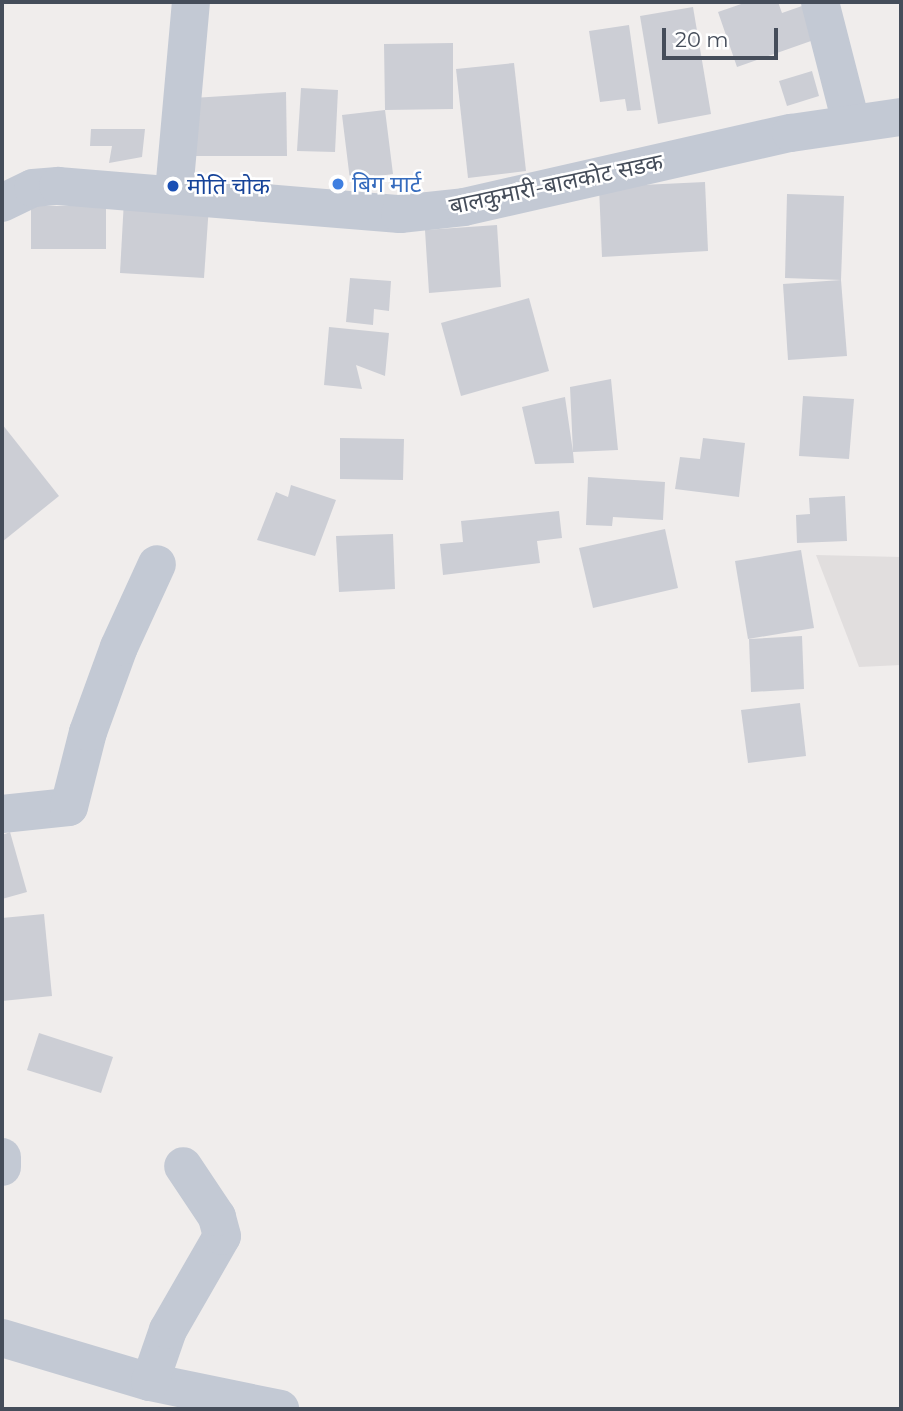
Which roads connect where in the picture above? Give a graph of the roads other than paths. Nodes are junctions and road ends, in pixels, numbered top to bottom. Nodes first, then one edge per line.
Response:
1 (191, 2) edge
2 (820, 2) edge
3 (901, 117) edge
4 (851, 123) junction
5 (174, 192) junction
6 (4, 198) edge
7 (157, 564) dead end
8 (2, 814) edge
9 (2, 1157) edge
10 (183, 1166) dead end
11 (2, 1167) edge
12 (2, 1338) edge
13 (150, 1382) junction
14 (280, 1409) edge

1 - 5 street
2 - 4 street
3 - 4 street, बालकुमारी-बालकोट सडक
4 - 5 street, बालकुमारी-बालकोट सडक
5 - 6 street, बालकुमारी-बालकोट सडक
7 - 8 street
9 - 11 street
10 - 13 street
12 - 13 street
13 - 14 street

